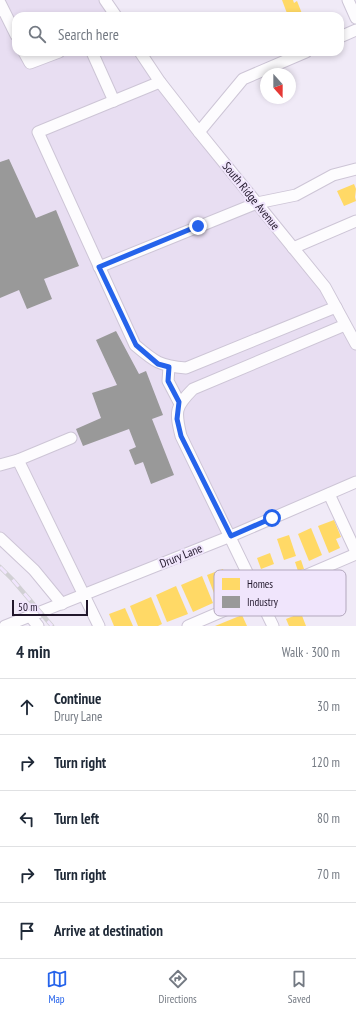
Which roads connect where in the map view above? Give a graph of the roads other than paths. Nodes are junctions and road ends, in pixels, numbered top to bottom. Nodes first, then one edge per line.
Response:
1 (105, 0) edge
2 (348, 0) edge
3 (0, 3) edge
4 (113, 12) edge
5 (356, 18) edge
6 (12, 27) edge
7 (356, 30) edge
8 (344, 35) edge
9 (26, 56) edge
10 (49, 56) edge
11 (94, 56) edge
12 (143, 56) edge
13 (297, 56) edge
14 (160, 82) junction
15 (114, 101) junction
16 (199, 132) junction
17 (356, 168) edge
18 (257, 203) junction
19 (356, 220) edge
20 (293, 248) junction
21 (99, 267) junction
22 (336, 307) junction
23 (346, 325) junction
24 (356, 344) edge
25 (169, 367) junction
26 (179, 402) junction
27 (72, 438) dead end
28 (18, 460) junction
29 (0, 465) edge
30 (356, 482) edge
31 (329, 494) junction
32 (231, 536) junction
33 (0, 538) edge
34 (356, 553) edge
35 (247, 570) edge
36 (318, 570) edge
37 (84, 595) junction
38 (62, 604) junction
39 (214, 615) edge
40 (30, 616) junction
41 (268, 616) edge
42 (5, 626) edge
43 (38, 626) edge
44 (99, 626) edge
45 (188, 626) edge
46 (273, 626) edge

1 - 4 street
2 - 5 street
3 - 6 street
7 - 8 street
9 - 10 street
11 - 15 street
12 - 14 street, South Ridge Avenue
13 - 16 street
14 - 15 street
14 - 16 street, South Ridge Avenue
15 - 21 street
16 - 18 street, South Ridge Avenue
17 - 18 street
18 - 20 street, South Ridge Avenue
18 - 21 street
19 - 20 street
20 - 22 street, South Ridge Avenue
21 - 25 street
22 - 23 street, South Ridge Avenue
22 - 25 street
23 - 24 street, South Ridge Avenue
23 - 26 street
25 - 26 street
26 - 32 street
27 - 28 street
28 - 29 street
28 - 37 street
30 - 31 street, Drury Lane
31 - 32 street, Drury Lane
31 - 34 street
32 - 35 street
32 - 37 street, Drury Lane
33 - 38 street
34 - 36 street
37 - 38 street, Drury Lane
37 - 44 street
38 - 40 street, Drury Lane
39 - 45 street
40 - 42 street, Drury Lane
40 - 43 street
41 - 46 street

